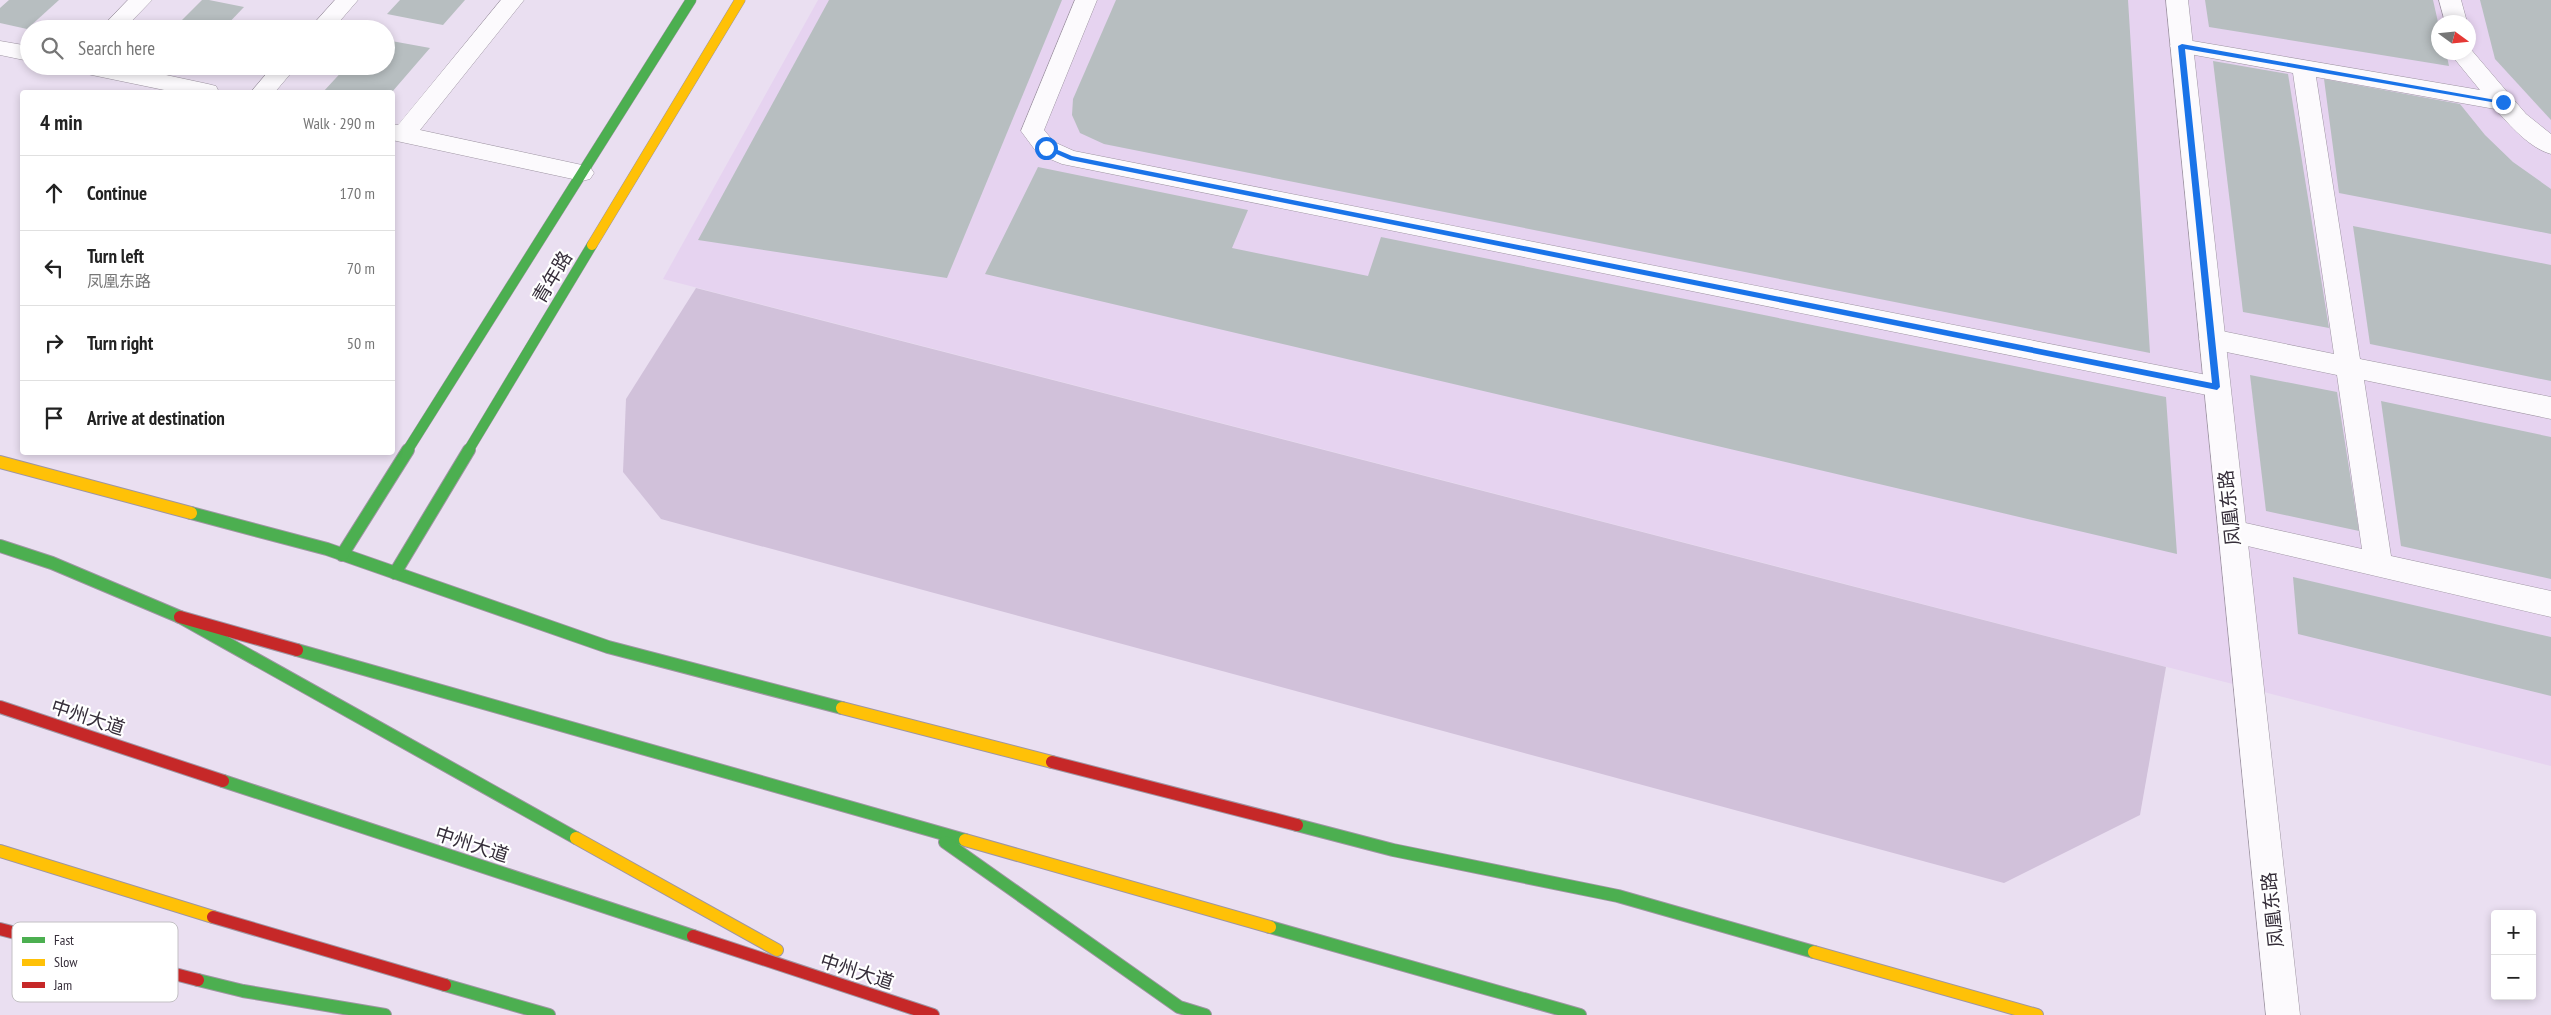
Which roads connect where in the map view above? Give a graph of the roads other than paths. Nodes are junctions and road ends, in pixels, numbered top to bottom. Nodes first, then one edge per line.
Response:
1 (141, 0) edge
2 (347, 0) edge
3 (513, 0) edge
4 (691, 0) edge
5 (740, 0) edge
6 (1086, 0) edge
7 (2177, 0) edge
8 (2450, 0) edge
9 (2454, 15) edge
10 (120, 20) edge
11 (328, 20) edge
12 (2182, 46) junction
13 (0, 48) edge
14 (20, 52) edge
15 (2467, 60) edge
16 (2304, 67) junction
17 (129, 75) edge
18 (278, 75) edge
19 (199, 90) edge
20 (264, 90) edge
21 (2503, 102) junction
22 (398, 134) edge
23 (2551, 146) edge
24 (582, 173) junction
25 (2212, 339) junction
26 (2350, 367) junction
27 (2217, 387) junction
28 (2551, 408) edge
29 (0, 462) edge
30 (2232, 532) junction
31 (0, 546) edge
32 (342, 555) junction
33 (2380, 566) junction
34 (395, 573) junction
35 (2551, 604) edge
36 (180, 618) junction
37 (0, 707) edge
38 (928, 830) junction
39 (0, 850) edge
40 (178, 974) edge
41 (833, 982) junction
42 (243, 991) junction
43 (318, 1015) edge
44 (385, 1015) edge
45 (550, 1015) edge
46 (933, 1015) edge
47 (1206, 1015) edge
48 (1580, 1015) edge
49 (2037, 1015) edge
50 (2283, 1015) edge

1 - 10 street
2 - 11 street
3 - 22 street
4 - 24 main road, 青年路
5 - 34 main road, 青年路
6 - 27 street
7 - 12 street, 凤凰东路
8 - 9 street
12 - 16 street
12 - 25 street, 凤凰东路
13 - 14 street
15 - 21 street
16 - 21 street
16 - 26 street
17 - 19 street
18 - 20 street
21 - 23 street
22 - 24 street
24 - 32 main road, 青年路
25 - 26 street
25 - 27 street, 凤凰东路
26 - 28 street
26 - 33 street
27 - 30 street, 凤凰东路
29 - 32 main road
30 - 33 street
30 - 50 street, 凤凰东路
31 - 36 main road
32 - 34 main road
33 - 35 street
34 - 49 main road
36 - 38 main road
36 - 41 main road
37 - 41 main road, 中州大道
38 - 47 main road
38 - 48 main road
39 - 45 main road
40 - 42 main road
41 - 46 main road, 中州大道
42 - 43 main road
42 - 44 main road

